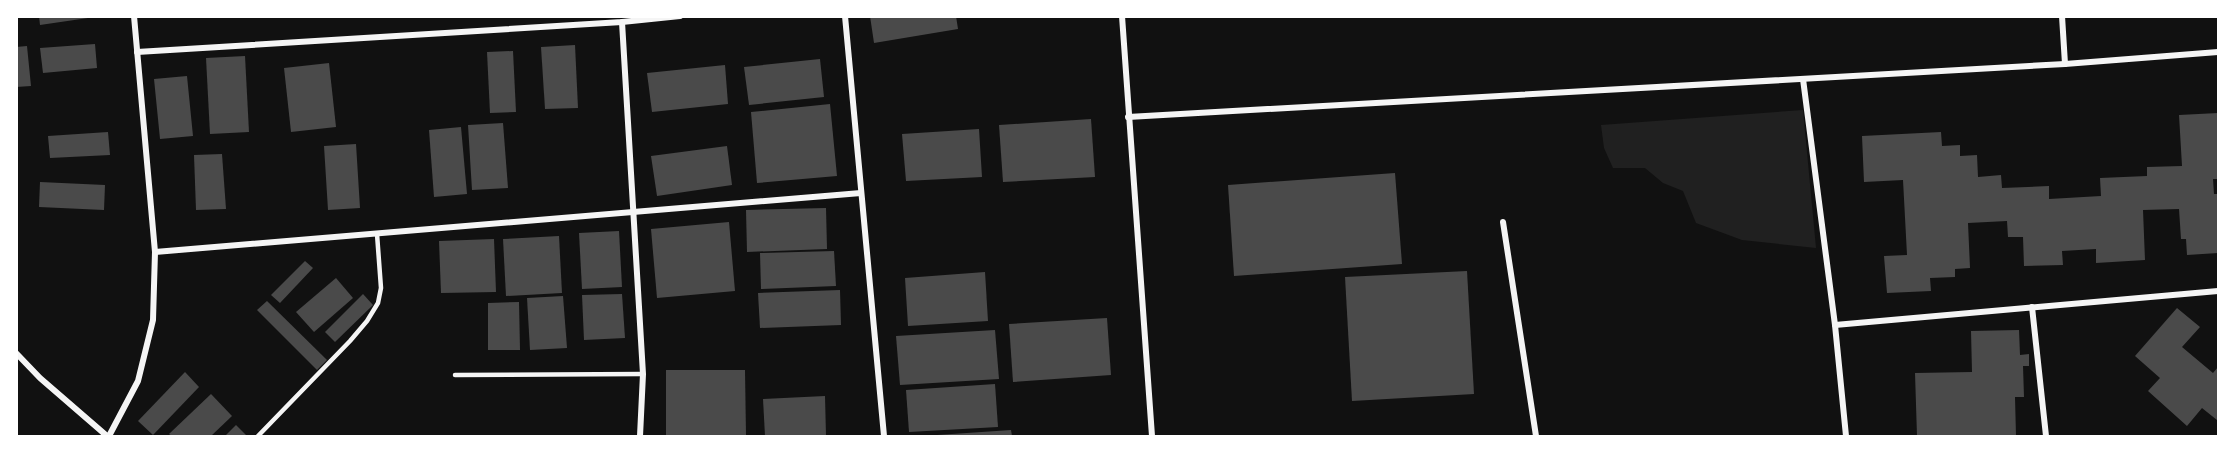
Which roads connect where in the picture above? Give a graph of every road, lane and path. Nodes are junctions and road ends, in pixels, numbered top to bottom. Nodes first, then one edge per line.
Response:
1 (134, 16) edge
2 (680, 16) edge
3 (845, 16) edge
4 (1122, 16) edge
5 (2062, 16) edge
6 (622, 22) junction
7 (137, 52) junction
8 (2218, 52) edge
9 (2065, 64) junction
10 (1803, 79) junction
11 (1128, 117) junction
12 (861, 193) junction
13 (634, 212) junction
14 (1503, 222) dead end
15 (377, 234) junction
16 (156, 252) junction
17 (2218, 291) edge
18 (2032, 307) junction
19 (1835, 325) junction
20 (16, 353) edge
21 (643, 374) junction
22 (456, 375) dead end
23 (108, 436) edge
24 (258, 436) edge
25 (640, 436) edge
26 (884, 436) edge
27 (1152, 436) edge
28 (1536, 436) edge
29 (1846, 436) edge
30 (2046, 436) edge

1 - 7 street
2 - 6 street
3 - 12 street
4 - 11 street
5 - 9 street
6 - 7 street
6 - 13 street
7 - 16 street
8 - 9 street
9 - 10 street
10 - 11 street
10 - 19 street
11 - 27 street
12 - 13 street
12 - 26 street
13 - 15 street
13 - 21 street
14 - 28 street
15 - 16 street
15 - 24 lane
16 - 23 street
17 - 18 street
18 - 19 street
18 - 30 street
19 - 29 street
20 - 23 street
21 - 22 lane
21 - 25 street

